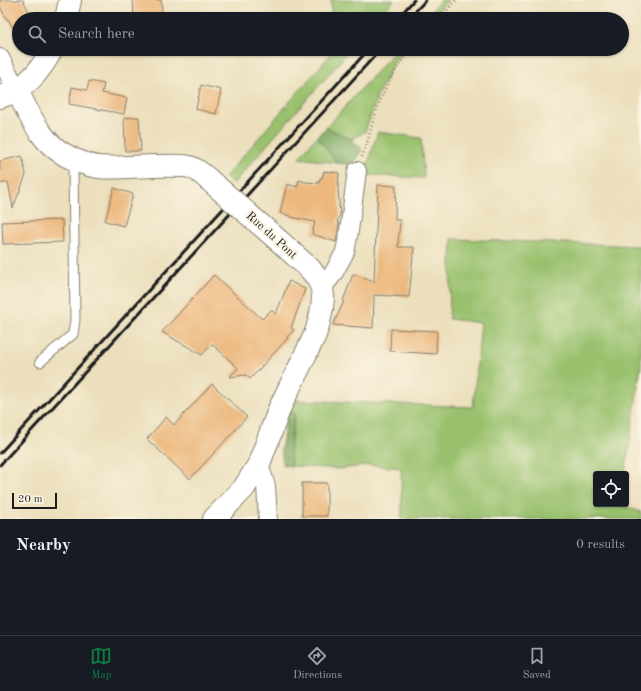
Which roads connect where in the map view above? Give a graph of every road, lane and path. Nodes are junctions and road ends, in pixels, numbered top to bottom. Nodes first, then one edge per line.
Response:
1 (70, 0) edge
2 (456, 0) edge
3 (67, 12) edge
4 (445, 12) edge
5 (48, 56) edge
6 (406, 56) edge
7 (0, 58) edge
8 (8, 94) edge
9 (75, 160) junction
10 (357, 171) joint
11 (322, 288) junction
12 (40, 362) dead end
13 (259, 464) junction
14 (214, 519) edge
15 (268, 519) edge

1 - 3 street
2 - 4 path
5 - 8 street
6 - 10 path
7 - 8 street
8 - 9 street, Rue du Pont
9 - 11 street, Rue du Pont, bridge
9 - 12 lane
10 - 11 street
11 - 13 street
13 - 14 street
13 - 15 street

